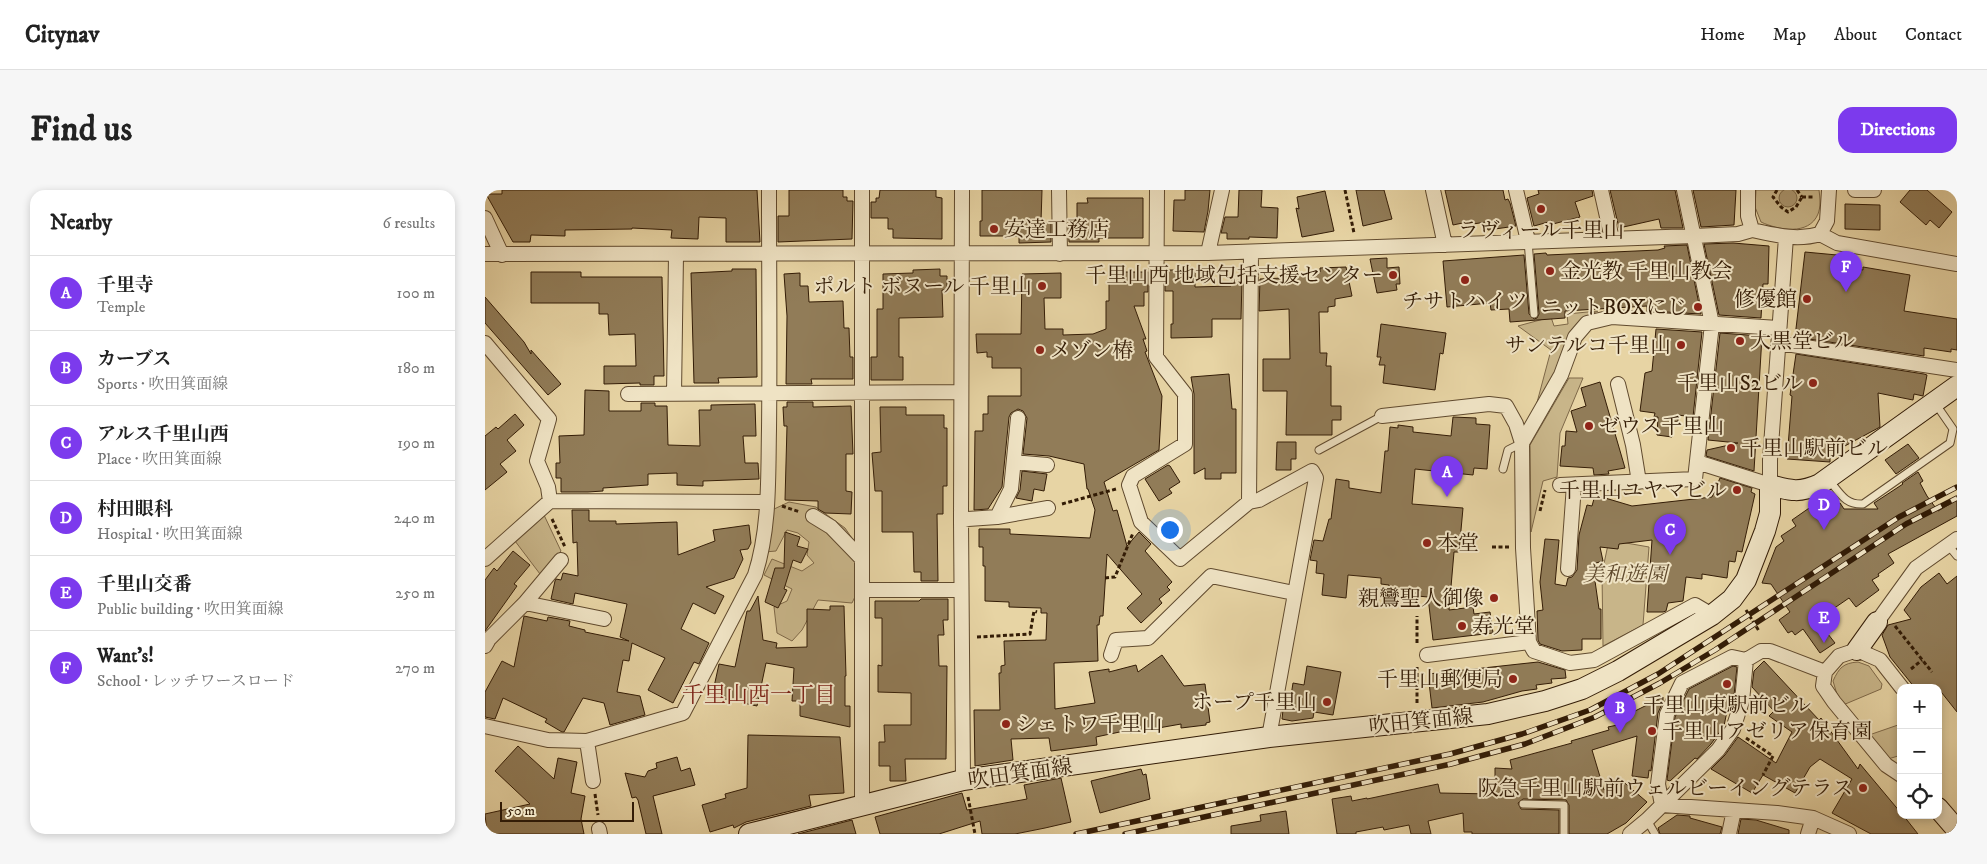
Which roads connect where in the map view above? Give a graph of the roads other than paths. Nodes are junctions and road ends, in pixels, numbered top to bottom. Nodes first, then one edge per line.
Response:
1 (769, 190) edge
2 (862, 190) edge
3 (962, 190) edge
4 (1059, 190) edge
5 (1157, 190) edge
6 (1222, 190) edge
7 (1433, 190) edge
8 (1517, 190) edge
9 (1601, 190) edge
10 (1684, 190) edge
11 (1748, 190) edge
12 (1829, 190) edge
13 (1855, 190) edge
14 (1874, 190) edge
15 (485, 218) edge
16 (1752, 230) junction
17 (1820, 234) junction
18 (1694, 236) junction
19 (1785, 237) junction
20 (1612, 239) junction
21 (1528, 241) junction
22 (1445, 245) junction
23 (1251, 252) junction
24 (485, 254) edge
25 (769, 254) junction
26 (962, 254) junction
27 (1060, 254) junction
28 (1156, 254) junction
29 (1208, 254) junction
30 (501, 255) junction
31 (675, 255) junction
32 (862, 255) junction
33 (1957, 264) edge
34 (1534, 314) dead end
35 (1712, 324) junction
36 (1778, 328) junction
37 (485, 343) edge
38 (1779, 343) junction
39 (1957, 370) edge
40 (1618, 384) dead end
41 (1957, 386) edge
42 (769, 392) junction
43 (861, 392) junction
44 (961, 392) junction
45 (628, 394) dead end
46 (674, 394) junction
47 (1935, 402) junction
48 (1382, 416) joint
49 (1018, 418) dead end
50 (1522, 443) junction
51 (1319, 450) dead end
52 (1015, 462) junction
53 (1697, 462) junction
54 (1047, 465) dead end
55 (1503, 469) dead end
56 (1829, 479) junction
57 (1639, 482) junction
58 (1770, 485) junction
59 (550, 501) junction
60 (767, 502) junction
61 (1249, 502) junction
62 (1048, 508) road end
63 (813, 516) road end
64 (997, 517) junction
65 (961, 522) junction
66 (1954, 547) edge
67 (485, 559) edge
68 (861, 559) junction
69 (561, 560) road end
70 (1569, 569) dead end
71 (862, 590) junction
72 (961, 590) junction
73 (1294, 593) junction
74 (525, 603) junction
75 (1712, 615) junction
76 (604, 618) dead end
77 (1884, 622) joint
78 (1529, 642) junction
79 (485, 646) edge
80 (1857, 650) junction
81 (1111, 655) dead end
82 (1427, 655) dead end
83 (1746, 660) junction
84 (1825, 672) junction
85 (1899, 684) edge
86 (485, 726) edge
87 (1269, 737) junction
88 (587, 741) junction
89 (1900, 774) edge
90 (963, 780) junction
91 (593, 781) road end
92 (862, 804) junction
93 (1523, 804) dead end
94 (1662, 806) junction
95 (1734, 810) junction
96 (1813, 818) junction
97 (1647, 820) junction
98 (749, 834) edge
99 (1564, 834) edge
100 (1630, 834) edge
101 (1655, 834) edge
102 (1729, 834) edge
103 (1808, 834) edge
104 (1849, 834) edge

1 - 25 street
2 - 32 street
3 - 26 street
4 - 27 street
5 - 28 street
6 - 29 street
7 - 22 street
8 - 21 street
9 - 20 street
10 - 18 street
11 - 16 street
12 - 17 street
13 - 14 street
15 - 30 street
16 - 18 street
16 - 19 street
17 - 19 street
17 - 33 street
18 - 20 street
18 - 35 street
19 - 36 street
20 - 21 street
21 - 22 street
21 - 34 lane
22 - 23 street
23 - 29 street
23 - 61 street
24 - 30 street
25 - 31 street
25 - 32 street
25 - 42 street
26 - 27 street
26 - 32 street
26 - 44 street
27 - 28 street
28 - 29 street
28 - 61 street
30 - 31 street
31 - 46 street
32 - 43 street
35 - 36 street
35 - 50 street
35 - 53 street
36 - 38 street
37 - 59 street
38 - 39 street
38 - 58 street
40 - 57 street
41 - 47 main road
42 - 43 street
42 - 46 street
42 - 60 street
43 - 44 street
43 - 68 street
44 - 65 street
45 - 46 street
47 - 56 main road
47 - 56 lane
48 - 50 street
48 - 51 lane
49 - 52 street
50 - 55 lane
50 - 78 street
52 - 54 street
52 - 64 street
53 - 57 street
53 - 58 street
56 - 58 main road
57 - 70 street
58 - 75 main road, 吹田箕面線
59 - 60 street
59 - 67 street
60 - 88 street
61 - 73 street
62 - 64 street
63 - 68 street
64 - 65 street
65 - 72 street
66 - 77 street
68 - 71 street
69 - 74 street
71 - 72 street
71 - 92 street
72 - 90 street
73 - 81 street
73 - 87 street
74 - 76 street
74 - 79 street
75 - 78 street
75 - 87 main road, 吹田箕面線
77 - 80 main road
78 - 82 street
80 - 84 street
80 - 85 street
83 - 84 street
83 - 94 street
83 - 94 street
84 - 89 street
86 - 88 street
87 - 90 main road, 吹田箕面線
88 - 91 street
90 - 92 main road, 吹田箕面線
92 - 98 main road, 吹田箕面線
93 - 99 lane
94 - 95 street
94 - 97 street
95 - 96 street
95 - 102 street
96 - 103 street
96 - 104 street
97 - 100 street
97 - 101 lane

